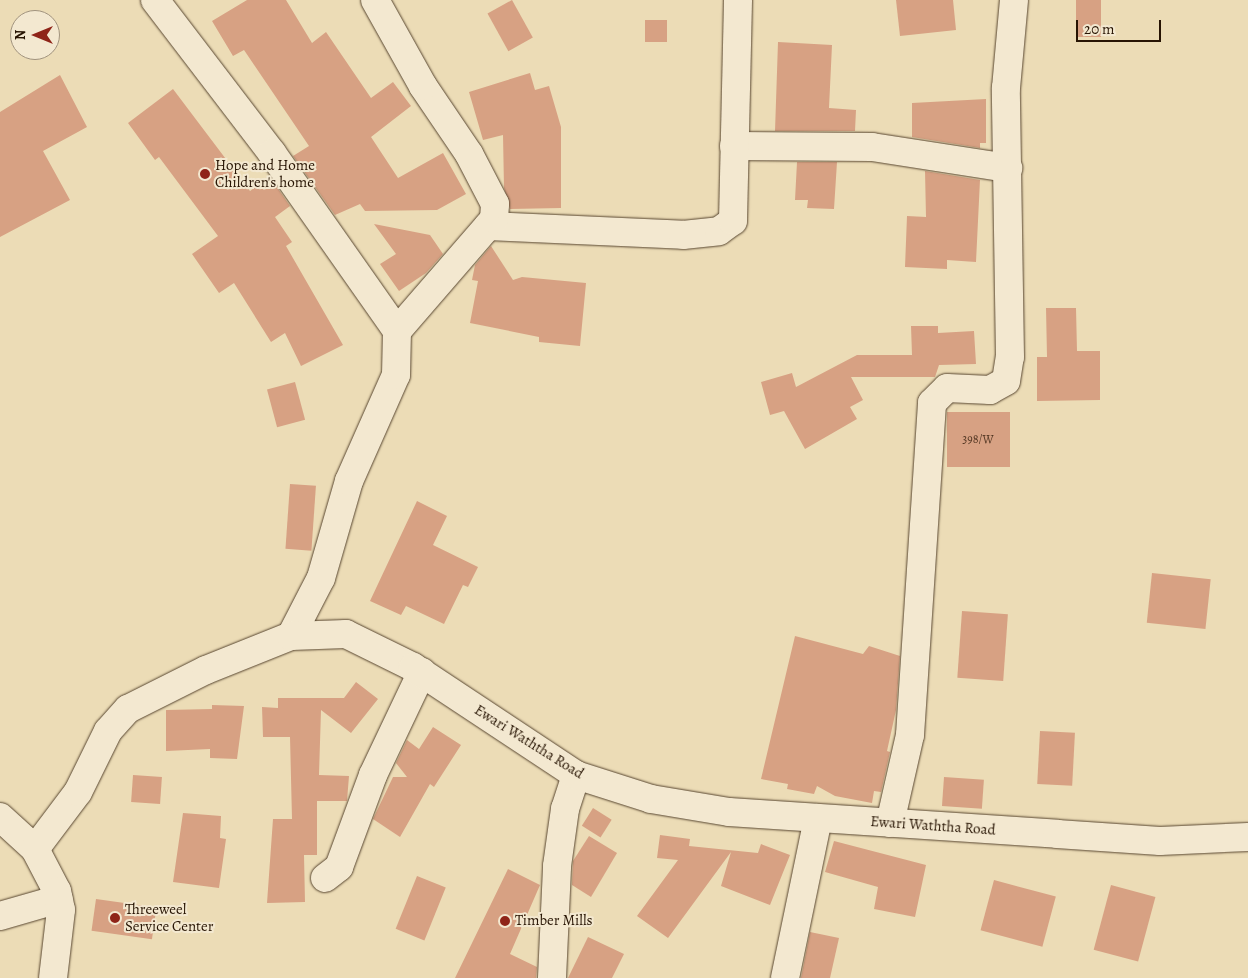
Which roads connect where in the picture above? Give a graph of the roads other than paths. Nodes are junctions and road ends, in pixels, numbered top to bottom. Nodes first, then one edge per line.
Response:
1 (155, 0) edge
2 (375, 0) edge
3 (738, 0) edge
4 (1014, 0) edge
5 (734, 146) junction
6 (1008, 168) junction
7 (488, 226) junction
8 (397, 331) junction
9 (291, 636) junction
10 (422, 672) junction
11 (576, 775) junction
12 (0, 817) edge
13 (818, 818) junction
14 (890, 823) junction
15 (1248, 837) edge
16 (35, 849) junction
17 (325, 878) dead end
18 (59, 899) junction
19 (0, 916) edge
20 (53, 978) edge
21 (552, 978) edge
22 (785, 978) edge

1 - 8 street
2 - 7 street
3 - 5 street
4 - 6 street
5 - 6 street
5 - 7 street
6 - 14 street
7 - 8 street
8 - 9 street
9 - 10 street, Ewari Waththa Road
9 - 16 street, Ewari Waththa Road
10 - 11 street, Ewari Waththa Road
10 - 17 street
11 - 13 street, Ewari Waththa Road
11 - 21 street
12 - 16 street
13 - 14 street, Ewari Waththa Road
13 - 22 street
14 - 15 street, Ewari Waththa Road
16 - 18 street
18 - 19 street
18 - 20 street

